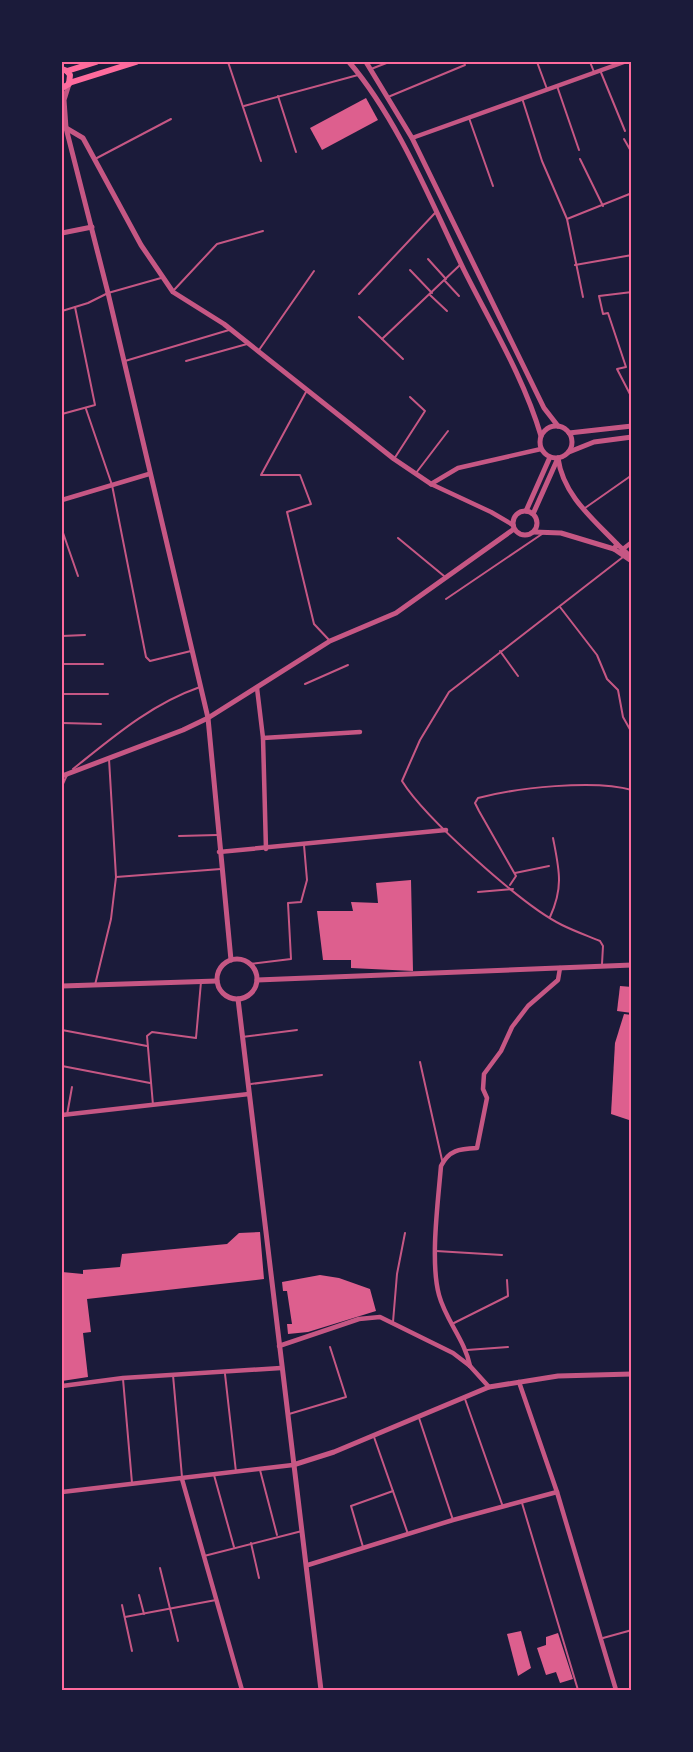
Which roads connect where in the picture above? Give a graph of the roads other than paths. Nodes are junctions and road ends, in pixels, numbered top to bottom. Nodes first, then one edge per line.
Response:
1 (96, 62) edge
2 (136, 62) edge
3 (228, 62) edge
4 (349, 62) edge
5 (366, 62) edge
6 (389, 62) edge
7 (537, 62) edge
8 (590, 62) edge
9 (624, 62) edge
10 (126, 63) edge
11 (465, 65) dead end
12 (63, 69) edge
13 (371, 69) junction
14 (600, 69) junction
15 (594, 72) junction
16 (361, 75) junction
17 (69, 83) junction
18 (557, 86) junction
19 (62, 87) edge
20 (547, 89) junction
21 (278, 96) junction
22 (388, 97) junction
23 (522, 98) junction
24 (244, 106) junction
25 (468, 117) junction
26 (171, 118) dead end
27 (64, 122) edge
28 (625, 131) dead end
29 (412, 138) junction
30 (624, 139) dead end
31 (579, 150) dead end
32 (296, 152) dead end
33 (632, 153) edge
34 (95, 159) junction
35 (580, 159) dead end
36 (261, 161) dead end
37 (493, 186) dead end
38 (632, 193) edge
39 (603, 206) junction
40 (436, 213) junction
41 (567, 219) junction
42 (92, 227) junction
43 (263, 231) dead end
44 (62, 233) edge
45 (632, 255) edge
46 (428, 260) dead end
47 (461, 264) junction
48 (575, 265) junction
49 (410, 270) dead end
50 (314, 271) dead end
51 (160, 278) junction
52 (445, 280) junction
53 (172, 292) junction
54 (632, 292) edge
55 (108, 293) junction
56 (359, 294) dead end
57 (431, 294) junction
58 (459, 296) dead end
59 (583, 297) dead end
60 (75, 307) junction
61 (62, 311) edge
62 (447, 311) dead end
63 (359, 317) dead end
64 (231, 330) junction
65 (382, 339) junction
66 (250, 343) junction
67 (259, 350) junction
68 (403, 359) dead end
69 (125, 361) junction
70 (186, 361) dead end
71 (308, 390) junction
72 (410, 397) dead end
73 (632, 398) edge
74 (86, 409) junction
75 (62, 414) edge
76 (558, 426) junction
77 (632, 426) edge
78 (448, 431) dead end
79 (569, 433) junction
80 (542, 436) junction
81 (632, 437) edge
82 (541, 449) junction
83 (569, 452) junction
84 (550, 457) junction
85 (394, 459) junction
86 (558, 459) junction
87 (416, 473) junction
88 (149, 474) junction
89 (632, 475) edge
90 (431, 484) junction
91 (112, 485) junction
92 (62, 500) edge
93 (584, 508) junction
94 (526, 511) junction
95 (533, 514) junction
96 (513, 527) junction
97 (62, 530) edge
98 (547, 531) junction
99 (534, 532) junction
100 (398, 537) dead end
101 (632, 542) edge
102 (616, 547) junction
103 (623, 549) junction
104 (629, 559) edge
105 (78, 576) dead end
106 (444, 576) junction
107 (446, 599) dead end
108 (560, 607) junction
109 (85, 635) dead end
110 (62, 636) edge
111 (330, 642) junction
112 (191, 651) junction
113 (500, 651) junction
114 (62, 664) edge
115 (103, 664) dead end
116 (348, 665) dead end
117 (518, 676) dead end
118 (305, 684) dead end
119 (200, 687) junction
120 (257, 688) junction
121 (62, 694) edge
122 (108, 694) dead end
123 (208, 718) junction
124 (62, 723) edge
125 (102, 724) dead end
126 (360, 732) dead end
127 (632, 734) edge
128 (263, 738) junction
129 (109, 759) junction
130 (65, 775) edge
131 (62, 786) edge
132 (632, 790) edge
133 (446, 830) junction
134 (217, 835) junction
135 (179, 836) dead end
136 (553, 838) dead end
137 (304, 844) junction
138 (266, 849) junction
139 (219, 852) junction
140 (549, 866) dead end
141 (221, 869) junction
142 (515, 873) junction
143 (116, 877) junction
144 (509, 886) junction
145 (513, 888) junction
146 (478, 892) dead end
147 (550, 917) junction
148 (231, 960) junction
149 (250, 964) junction
150 (632, 965) edge
151 (602, 967) junction
152 (560, 968) junction
153 (257, 980) junction
154 (217, 981) junction
155 (201, 982) junction
156 (95, 985) junction
157 (62, 986) edge
158 (238, 999) junction
159 (62, 1030) edge
160 (297, 1030) dead end
161 (242, 1037) junction
162 (147, 1046) junction
163 (420, 1062) dead end
164 (62, 1066) edge
165 (322, 1075) dead end
166 (150, 1083) junction
167 (248, 1084) junction
168 (72, 1087) dead end
169 (249, 1094) junction
170 (153, 1105) junction
171 (64, 1115) edge
172 (443, 1163) junction
173 (405, 1233) dead end
174 (436, 1251) junction
175 (502, 1255) dead end
176 (507, 1280) dead end
177 (393, 1322) junction
178 (452, 1324) junction
179 (632, 1336) edge
180 (279, 1346) junction
181 (330, 1347) dead end
182 (508, 1347) dead end
183 (466, 1350) junction
184 (470, 1366) junction
185 (281, 1368) junction
186 (224, 1370) junction
187 (173, 1374) junction
188 (631, 1374) edge
189 (123, 1378) junction
190 (519, 1382) junction
191 (62, 1386) edge
192 (489, 1387) junction
193 (465, 1396) junction
194 (287, 1415) junction
195 (418, 1417) junction
196 (374, 1436) junction
197 (292, 1465) junction
198 (260, 1470) junction
199 (236, 1472) junction
200 (214, 1475) junction
201 (62, 1478) edge
202 (182, 1479) junction
203 (132, 1483) junction
204 (393, 1491) junction
205 (62, 1492) edge
206 (557, 1492) junction
207 (522, 1502) junction
208 (503, 1507) junction
209 (453, 1520) junction
210 (303, 1531) junction
211 (408, 1533) junction
212 (277, 1535) junction
213 (251, 1543) junction
214 (234, 1547) junction
215 (363, 1547) junction
216 (204, 1556) junction
217 (308, 1565) junction
218 (160, 1568) dead end
219 (259, 1578) dead end
220 (140, 1595) dead end
221 (216, 1600) junction
222 (122, 1605) dead end
223 (170, 1609) junction
224 (144, 1614) junction
225 (125, 1617) junction
226 (632, 1629) edge
227 (601, 1639) junction
228 (178, 1641) dead end
229 (132, 1651) dead end
230 (242, 1690) edge
231 (321, 1690) edge
232 (578, 1690) edge
233 (616, 1690) edge

1 - 12 main road
2 - 10 main road
3 - 24 lane
4 - 16 street
5 - 13 street
6 - 13 lane
7 - 20 lane
8 - 15 lane
9 - 14 street
10 - 17 main road
11 - 22 lane
12 - 17 main road
13 - 16 street
13 - 22 street
14 - 15 street
14 - 28 lane
15 - 18 street
16 - 21 lane
16 - 40 street
17 - 19 main road
17 - 27 street
18 - 20 street
18 - 31 lane
20 - 23 street
21 - 24 lane
21 - 32 lane
22 - 29 street
23 - 25 street
23 - 41 lane
24 - 36 lane
25 - 29 street
25 - 37 lane
26 - 34 lane
27 - 34 street
27 - 42 street
29 - 76 street
30 - 33 lane
34 - 51 street
35 - 39 lane
38 - 39 lane
39 - 41 lane
40 - 47 street
40 - 56 lane
41 - 48 lane
42 - 44 street
42 - 55 street
43 - 53 lane
45 - 48 lane
46 - 52 lane
47 - 52 lane
47 - 80 street
48 - 59 lane
49 - 57 lane
50 - 67 lane
51 - 53 street
51 - 55 lane
52 - 57 lane
52 - 58 lane
53 - 64 street
54 - 73 lane
55 - 60 lane
55 - 69 street
57 - 62 lane
57 - 65 lane
60 - 61 lane
60 - 74 lane
63 - 65 lane
64 - 66 street
64 - 69 lane
65 - 68 lane
66 - 67 street
66 - 70 lane
67 - 71 street
69 - 88 street
71 - 85 street
71 - 111 lane
72 - 85 lane
74 - 75 lane
74 - 91 lane
76 - 79 street
76 - 80 street
77 - 79 street
78 - 87 lane
79 - 83 street
80 - 82 street
81 - 83 street
82 - 84 street
82 - 90 street
83 - 86 street
84 - 86 street
84 - 94 street
85 - 87 street
86 - 93 street
86 - 95 street
87 - 90 street
88 - 91 street
88 - 112 street
89 - 93 lane
90 - 96 street
91 - 92 street
91 - 112 lane
93 - 102 street
94 - 95 street
94 - 96 street
95 - 99 street
96 - 99 street
96 - 106 street
97 - 105 lane
98 - 99 street
98 - 102 street
98 - 107 lane
100 - 106 lane
101 - 103 street
102 - 103 street
102 - 104 street
103 - 104 street
104 - 108 lane
106 - 111 street
108 - 113 lane
108 - 127 lane
109 - 110 lane
111 - 120 street
112 - 119 street
113 - 117 lane
113 - 133 lane
114 - 115 lane
116 - 118 lane
119 - 123 street
119 - 130 lane
120 - 123 street
120 - 128 street
121 - 122 lane
123 - 129 street
123 - 134 street
124 - 125 lane
126 - 128 street
128 - 138 street
129 - 130 street
129 - 143 lane
130 - 131 lane
132 - 142 lane
133 - 137 street
133 - 144 lane
134 - 135 lane
134 - 139 street
136 - 147 lane
137 - 138 street
137 - 149 lane
138 - 139 street
139 - 141 street
140 - 142 lane
141 - 143 lane
141 - 148 street
142 - 144 lane
143 - 156 lane
144 - 145 lane
145 - 146 lane
145 - 147 lane
147 - 151 lane
148 - 149 street
148 - 154 street
149 - 153 street
150 - 151 street
151 - 152 street
152 - 153 street
152 - 172 street
153 - 158 street
154 - 155 street
154 - 158 street
155 - 156 street
155 - 162 lane
156 - 157 street
158 - 161 street
159 - 162 lane
160 - 161 lane
161 - 167 street
162 - 166 lane
163 - 172 lane
164 - 166 lane
165 - 167 lane
166 - 170 lane
167 - 169 street
168 - 171 lane
169 - 170 street
169 - 180 street
170 - 171 street
172 - 174 street
173 - 177 lane
174 - 175 lane
174 - 178 street
176 - 178 lane
177 - 180 street
177 - 184 street
178 - 183 street
179 - 188 lane
180 - 185 street
181 - 194 lane
182 - 183 lane
183 - 184 street
184 - 192 street
185 - 186 street
185 - 194 street
186 - 187 street
186 - 199 lane
187 - 189 street
187 - 202 lane
188 - 190 street
189 - 191 street
189 - 203 lane
190 - 192 street
190 - 206 street
192 - 193 street
193 - 195 street
193 - 208 lane
194 - 197 street
195 - 196 street
195 - 209 lane
196 - 197 street
196 - 204 lane
197 - 198 street
197 - 210 street
198 - 199 street
198 - 212 lane
199 - 200 street
200 - 202 street
200 - 214 lane
201 - 205 lane
202 - 203 street
202 - 216 street
203 - 205 street
204 - 211 lane
204 - 215 lane
206 - 207 street
206 - 227 street
207 - 208 street
207 - 232 lane
208 - 209 street
209 - 211 street
210 - 212 lane
210 - 217 street
211 - 215 street
212 - 213 lane
213 - 214 lane
213 - 219 lane
214 - 216 lane
215 - 217 street
216 - 221 street
217 - 231 street
218 - 223 lane
220 - 224 lane
221 - 223 lane
221 - 230 street
222 - 225 lane
223 - 224 lane
223 - 228 lane
224 - 225 lane
225 - 229 lane
226 - 227 lane
227 - 233 street

